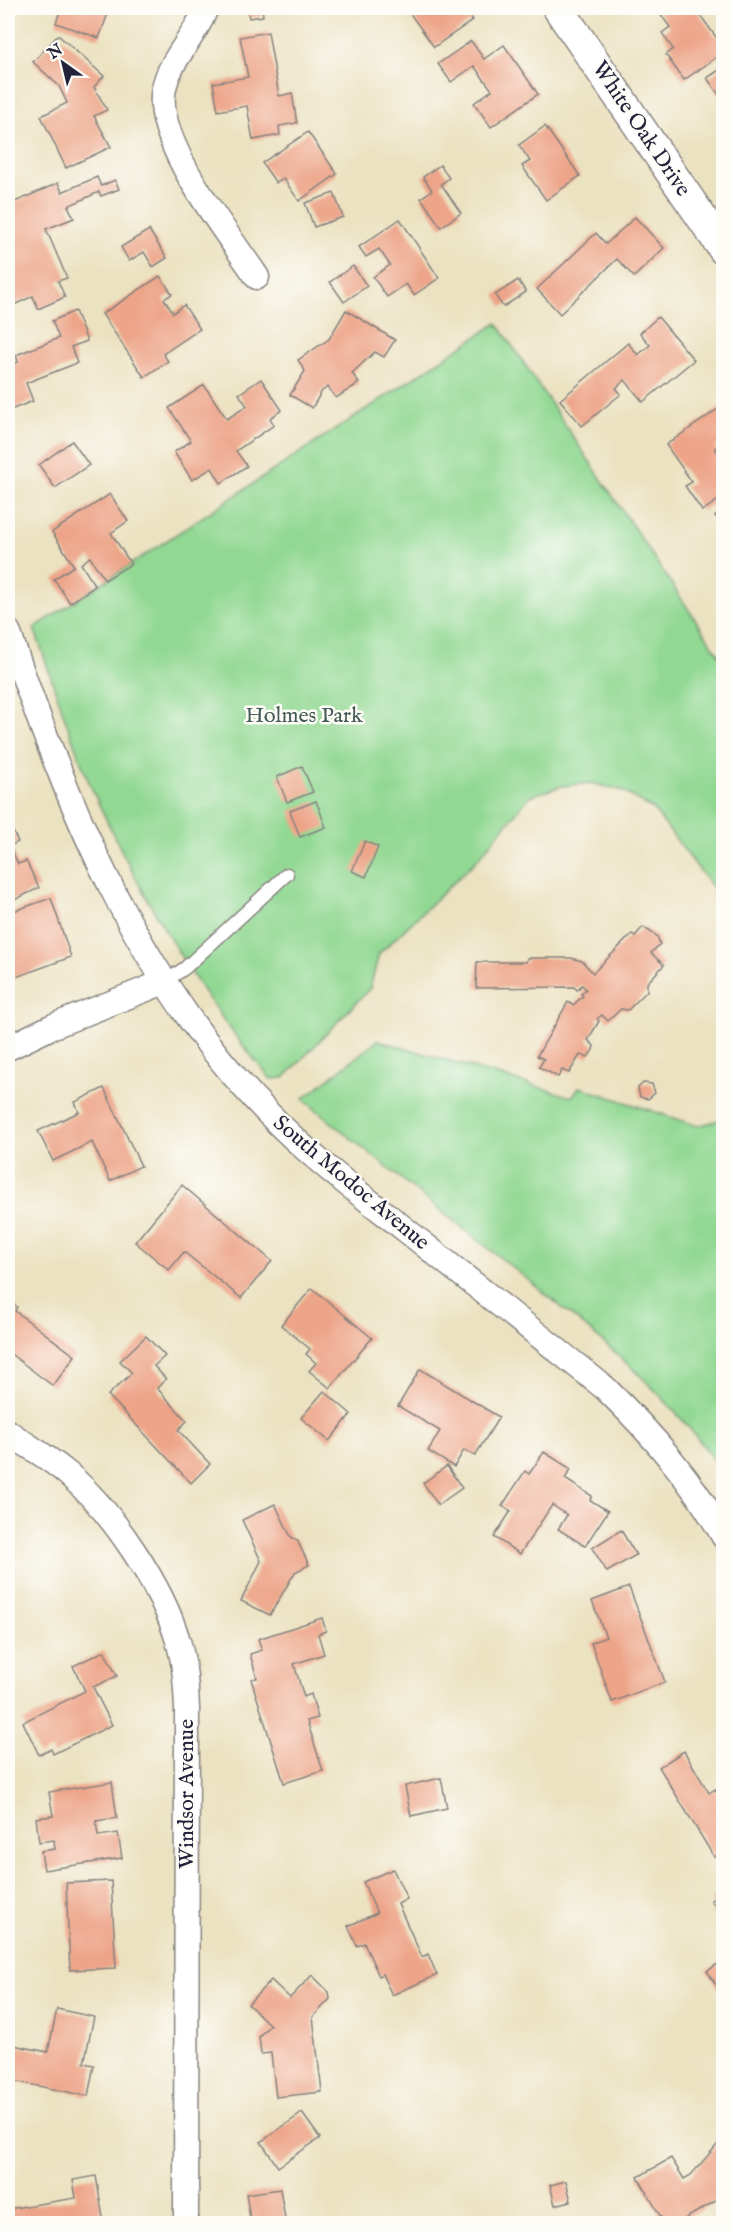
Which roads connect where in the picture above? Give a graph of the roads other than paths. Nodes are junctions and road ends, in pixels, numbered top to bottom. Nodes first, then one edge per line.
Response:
1 (206, 8) edge
2 (558, 8) edge
3 (723, 250) edge
4 (257, 277) dead end
5 (8, 632) edge
6 (287, 874) dead end
7 (164, 982) junction
8 (8, 1048) edge
9 (8, 1432) edge
10 (723, 1537) edge
11 (186, 2223) edge

1 - 4 street
2 - 3 street, White Oak Drive
5 - 7 street, South Modoc Avenue
6 - 7 lane
7 - 8 street
7 - 10 street, South Modoc Avenue
9 - 11 street, Windsor Avenue

